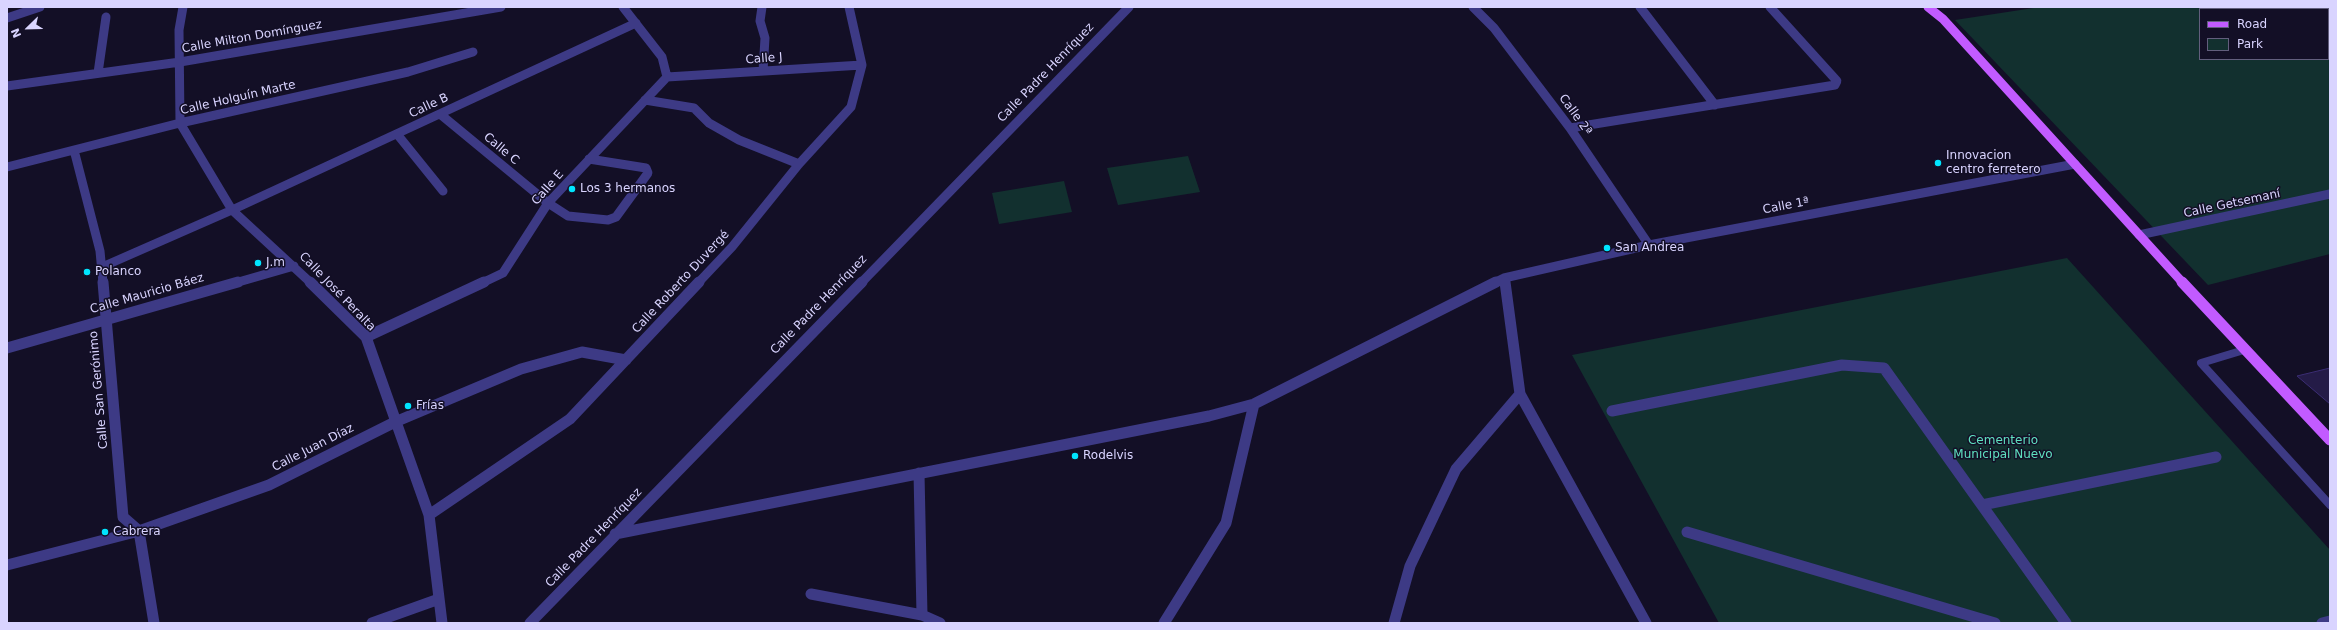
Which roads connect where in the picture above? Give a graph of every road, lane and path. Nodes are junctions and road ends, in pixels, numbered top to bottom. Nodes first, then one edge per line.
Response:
1 (40, 7) edge
2 (183, 7) edge
3 (500, 7) edge
4 (623, 7) edge
5 (762, 7) edge
6 (849, 7) edge
7 (1129, 7) edge
8 (1476, 7) edge
9 (1640, 7) edge
10 (1770, 7) edge
11 (1928, 7) edge
12 (106, 17) dead end
13 (7, 18) edge
14 (636, 23) junction
15 (473, 52) dead end
16 (180, 62) junction
17 (862, 64) junction
18 (763, 71) junction
19 (98, 73) junction
20 (667, 77) junction
21 (7, 86) edge
22 (645, 100) junction
23 (1715, 105) junction
24 (440, 114) junction
25 (180, 123) junction
26 (1570, 128) junction
27 (397, 134) junction
28 (74, 150) junction
29 (590, 159) junction
30 (799, 164) junction
31 (2074, 164) junction
32 (7, 166) edge
33 (443, 191) dead end
34 (2330, 194) edge
35 (548, 203) junction
36 (232, 210) junction
37 (2139, 235) junction
38 (1649, 244) junction
39 (294, 266) junction
40 (102, 267) junction
41 (1504, 278) junction
42 (106, 319) junction
43 (366, 337) junction
44 (7, 348) edge
45 (2244, 350) junction
46 (626, 360) junction
47 (1520, 394) junction
48 (1254, 404) junction
49 (1612, 411) dead end
50 (395, 422) junction
51 (2330, 440) edge
52 (2216, 457) dead end
53 (919, 473) junction
54 (1982, 505) junction
55 (2330, 505) edge
56 (428, 515) junction
57 (139, 531) junction
58 (1687, 532) dead end
59 (615, 534) junction
60 (7, 565) edge
61 (811, 594) dead end
62 (439, 599) junction
63 (922, 615) junction
64 (2330, 621) edge
65 (154, 623) edge
66 (372, 623) edge
67 (442, 623) edge
68 (530, 623) edge
69 (940, 623) edge
70 (1164, 623) edge
71 (1394, 623) edge
72 (1646, 623) edge
73 (1995, 623) edge
74 (2066, 623) edge
75 (2322, 623) edge

1 - 13 street
2 - 16 street
3 - 16 street, Calle Milton Domínguez
4 - 14 street
5 - 18 street
6 - 17 street, Calle Roberto Duvergé
7 - 59 street, Calle Padre Henríquez
8 - 26 street, Calle 2ª
9 - 23 street
10 - 23 street
11 - 31 main road
12 - 19 street
14 - 20 street
14 - 24 street, Calle B
15 - 25 street, Calle Holguín Marte
16 - 19 street, Calle Milton Domínguez
16 - 25 street
17 - 18 street, Calle J
17 - 30 street, Calle Roberto Duvergé
18 - 20 street, Calle J
19 - 21 street, Calle Milton Domínguez
20 - 22 street, Calle E
22 - 29 street, Calle E
22 - 30 street
23 - 26 street
24 - 27 street, Calle B
24 - 35 street, Calle C
25 - 28 street, Calle Holguín Marte
25 - 36 street, Calle José Peralta
26 - 38 street, Calle 2ª
27 - 33 street
27 - 36 street, Calle B
28 - 32 street, Calle Holguín Marte
28 - 40 street, Calle San Gerónimo
29 - 35 street, Calle E
29 - 35 street, Calle C
30 - 46 street, Calle Roberto Duvergé
31 - 37 main road
31 - 38 street, Calle 1ª
34 - 37 street, Calle Getsemaní
35 - 43 street, Calle E
36 - 39 street, Calle José Peralta
36 - 40 street, Calle B
37 - 45 main road
38 - 41 street, Calle 1ª
39 - 42 street, Calle Mauricio Báez
39 - 43 street, Calle José Peralta
40 - 42 street, Calle San Gerónimo
41 - 47 street
41 - 48 street, Calle 1ª
42 - 44 street, Calle Mauricio Báez
42 - 57 street, Calle San Gerónimo
43 - 50 street, Calle José Peralta
45 - 51 main road
45 - 55 lane
46 - 50 street, Calle Juan Díaz
46 - 56 street, Calle Roberto Duvergé
47 - 71 street
47 - 72 street
48 - 53 street, Calle 1ª
48 - 70 street
49 - 54 street
50 - 56 street, Calle José Peralta
50 - 57 street, Calle Juan Díaz
52 - 54 street
53 - 59 street, Calle 1ª
53 - 63 street
54 - 74 street
56 - 62 street, Calle José Peralta
57 - 60 street, Calle Juan Díaz
57 - 65 street
58 - 73 street
59 - 68 street, Calle Padre Henríquez
61 - 63 street
62 - 66 street
62 - 67 street, Calle José Peralta
63 - 69 street
64 - 75 street

